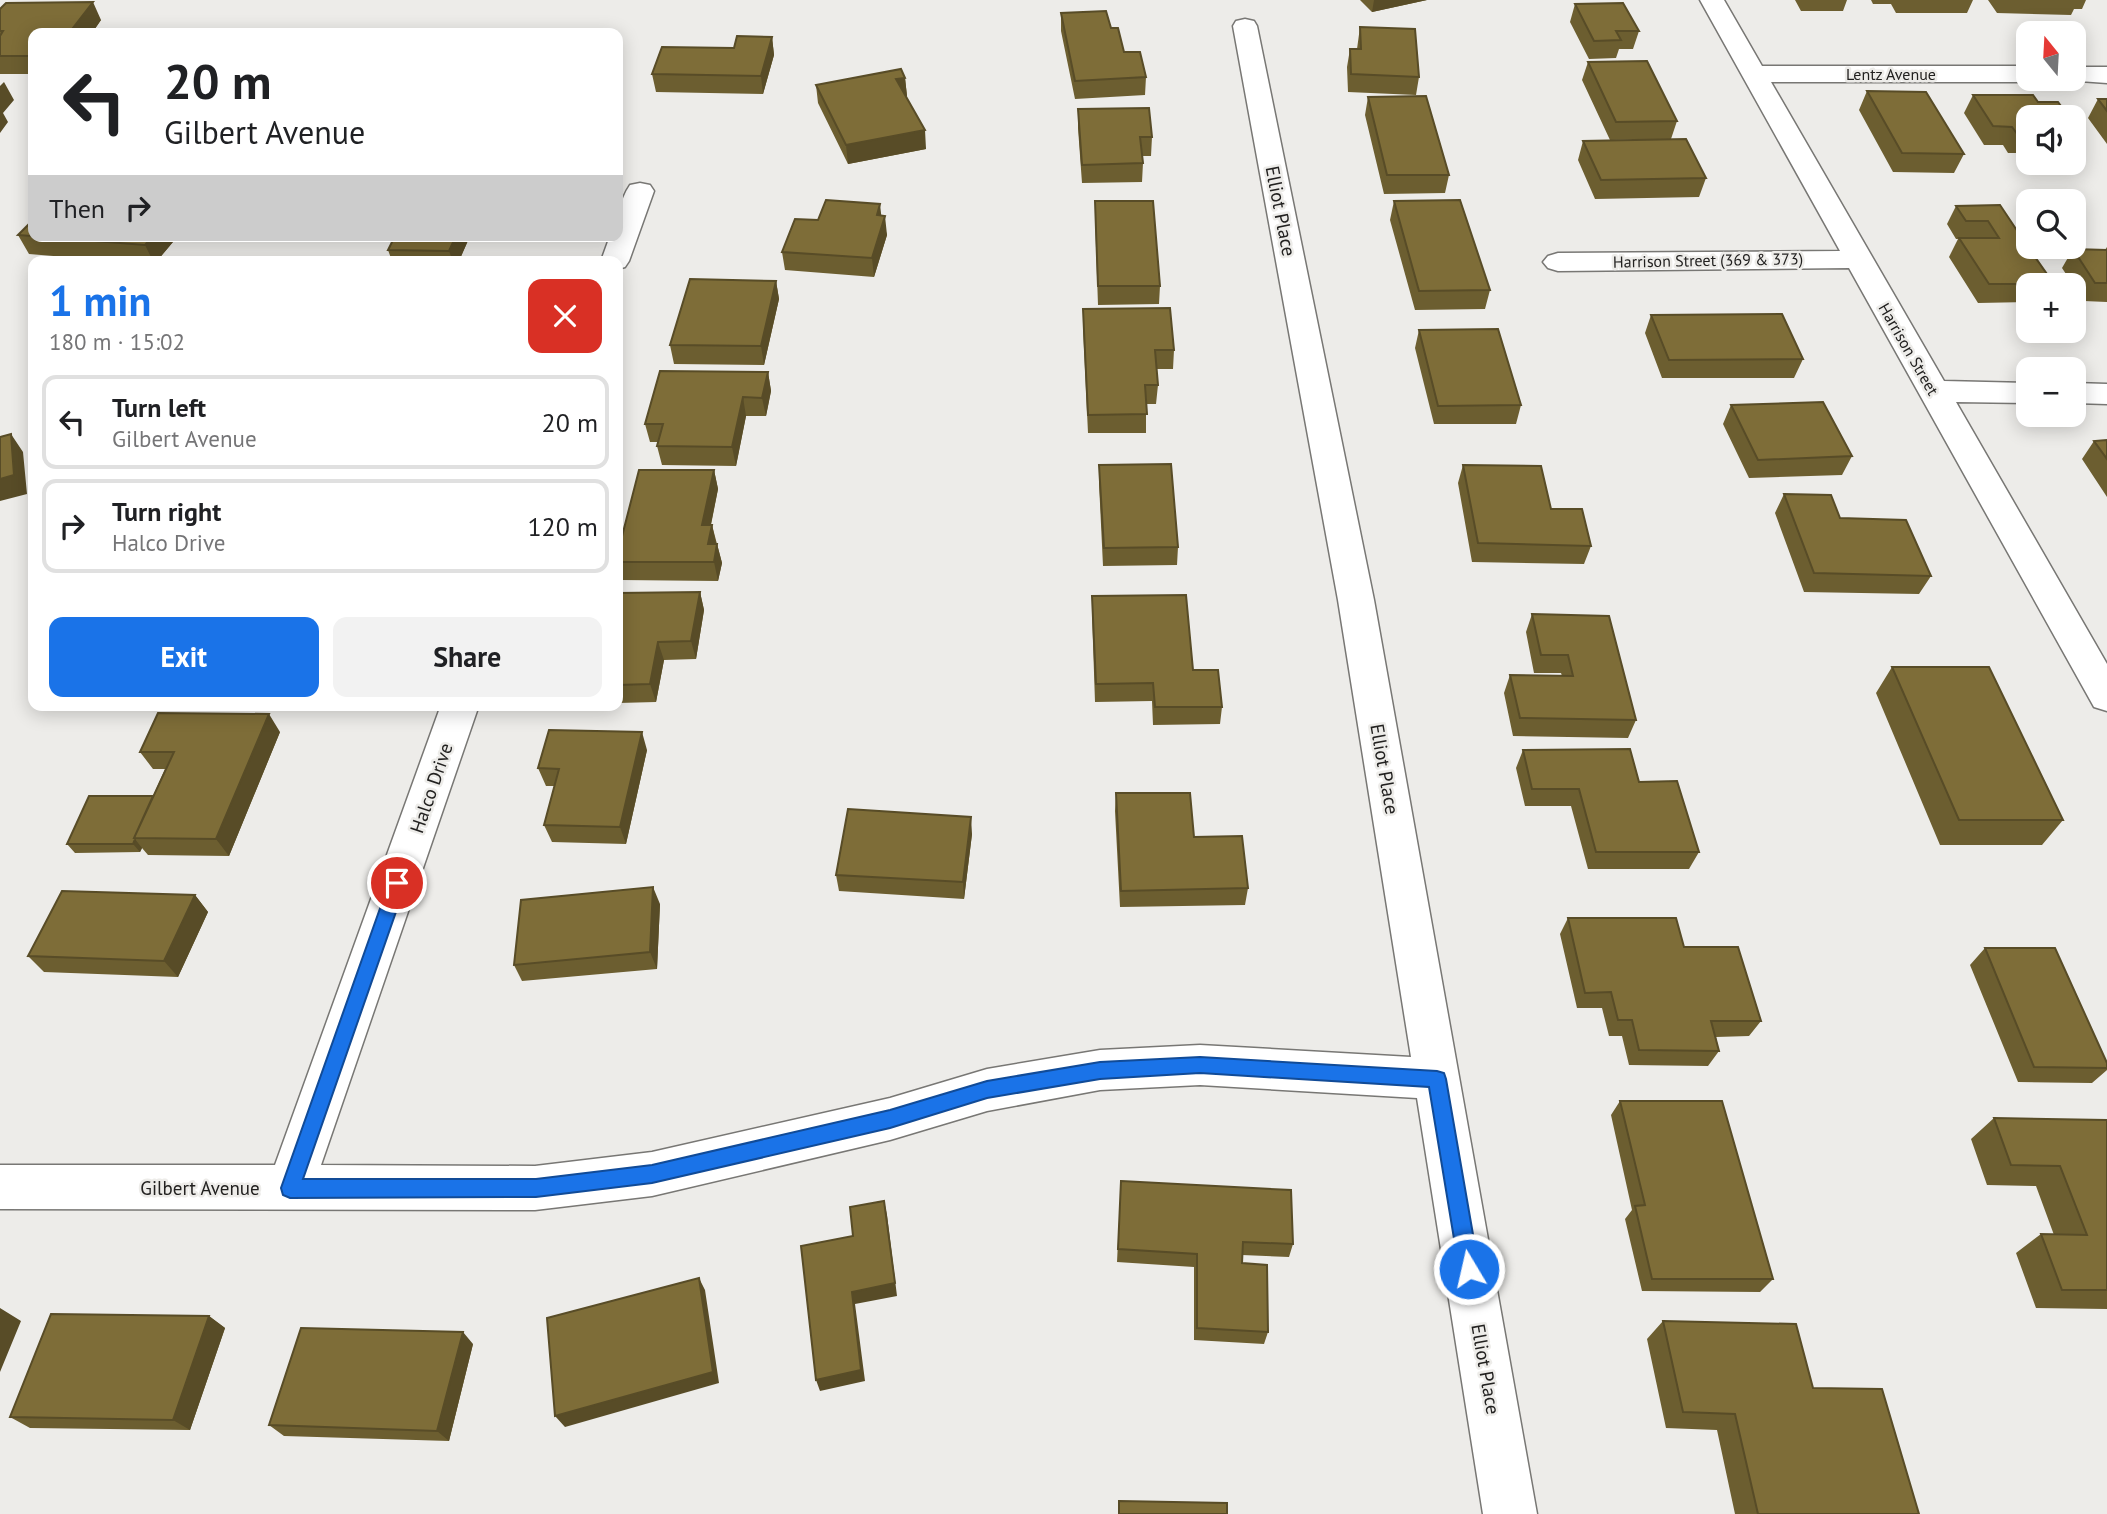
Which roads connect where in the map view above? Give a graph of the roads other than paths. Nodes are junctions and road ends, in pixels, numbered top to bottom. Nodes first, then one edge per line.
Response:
1 (1712, 0) edge
2 (1245, 26) dead end
3 (1753, 74) junction
4 (2016, 74) edge
5 (2086, 75) edge
6 (2107, 75) edge
7 (640, 191) dead end
8 (623, 239) edge
9 (1858, 259) junction
10 (1558, 262) dead end
11 (1934, 391) junction
12 (2016, 393) edge
13 (2086, 393) edge
14 (2107, 394) edge
15 (2107, 697) edge
16 (458, 711) edge
17 (1437, 1079) junction
18 (0, 1187) edge
19 (290, 1188) junction
20 (1510, 1514) edge

1 - 3 street, Harrison Street
2 - 17 street, Elliot Place
3 - 4 street, Lentz Avenue
3 - 9 street, Harrison Street
5 - 6 street
7 - 8 street
9 - 10 street, Harrison Street (369 & 373)
9 - 11 street, Harrison Street
11 - 12 street
11 - 15 street, Harrison Street
13 - 14 street
16 - 19 street, Halco Drive
17 - 19 street, Gilbert Avenue
17 - 20 street, Elliot Place
18 - 19 street, Gilbert Avenue

